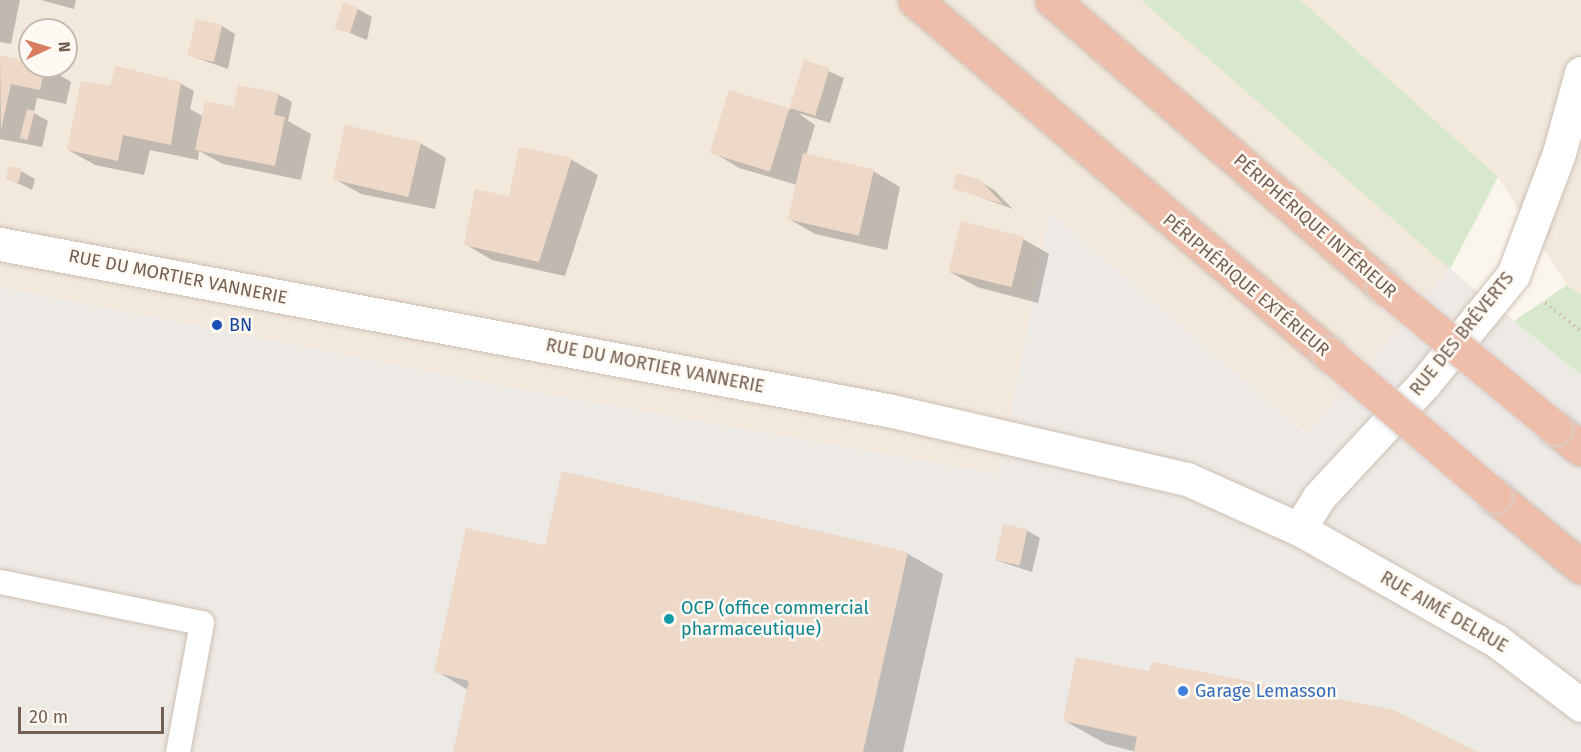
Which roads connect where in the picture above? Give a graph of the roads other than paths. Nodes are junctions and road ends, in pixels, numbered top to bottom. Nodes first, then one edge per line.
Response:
1 (915, 0) edge
2 (1052, 0) edge
3 (1581, 73) edge
4 (0, 244) edge
5 (1581, 449) edge
6 (1299, 529) junction
7 (1581, 567) edge
8 (0, 582) edge
9 (1581, 705) edge
10 (178, 752) edge

1 - 7 highway, PÉRIPHÉRIQUE EXTÉRIEUR, bridge
2 - 5 highway, PÉRIPHÉRIQUE INTÉRIEUR, bridge
3 - 6 street, RUE DES BRÉVERTS
4 - 6 street, RUE DU MORTIER VANNERIE
6 - 9 street, RUE AIMÉ DELRUE
8 - 10 lane

